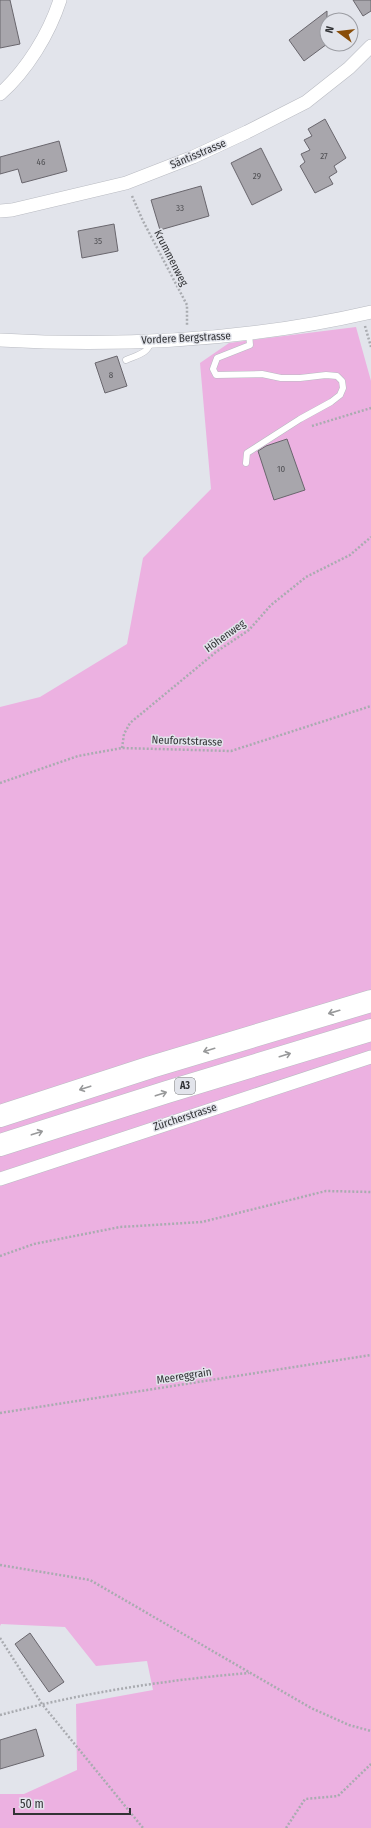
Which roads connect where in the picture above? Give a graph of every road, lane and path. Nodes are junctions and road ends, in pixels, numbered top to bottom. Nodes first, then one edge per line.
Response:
1 (60, 0) edge
2 (371, 46) edge
3 (0, 94) edge
4 (126, 183) junction
5 (0, 211) edge
6 (366, 313) edge
7 (250, 334) junction
8 (0, 340) edge
9 (179, 340) junction
10 (151, 341) junction
11 (371, 347) edge
12 (126, 360) dead end
13 (371, 408) edge
14 (305, 428) dead end
15 (246, 463) dead end
16 (371, 537) edge
17 (371, 706) edge
18 (122, 748) junction
19 (0, 783) edge
20 (371, 1001) edge
21 (371, 1030) edge
22 (371, 1057) edge
23 (0, 1116) edge
24 (0, 1145) edge
25 (0, 1179) edge
26 (371, 1192) edge
27 (0, 1256) edge
28 (371, 1355) edge
29 (0, 1413) edge
30 (0, 1565) edge
31 (0, 1638) edge
32 (249, 1673) junction
33 (42, 1704) junction
34 (0, 1715) edge
35 (371, 1732) edge
36 (371, 1764) edge
37 (143, 1828) edge
38 (286, 1828) edge

1 - 3 street
2 - 4 street, Säntisstrasse
4 - 5 street, Säntisstrasse
4 - 9 path, Krummenweg
6 - 7 street, Vordere Bergstrasse
6 - 11 path
7 - 9 street, Vordere Bergstrasse
7 - 15 lane
8 - 10 street, Vordere Bergstrasse
9 - 10 street, Vordere Bergstrasse
10 - 12 lane
13 - 14 path
16 - 18 path, Höhenweg
17 - 18 path, Neuforststrasse
18 - 19 path, Neuforststrasse
20 -> 23 highway
24 -> 21 highway, A3
22 - 25 street, Zürcherstrasse
26 - 27 path
28 - 29 path, Meereggrain
30 - 32 path
31 - 33 path
32 - 33 path
32 - 35 path
33 - 34 path
33 - 37 path
36 - 38 path

